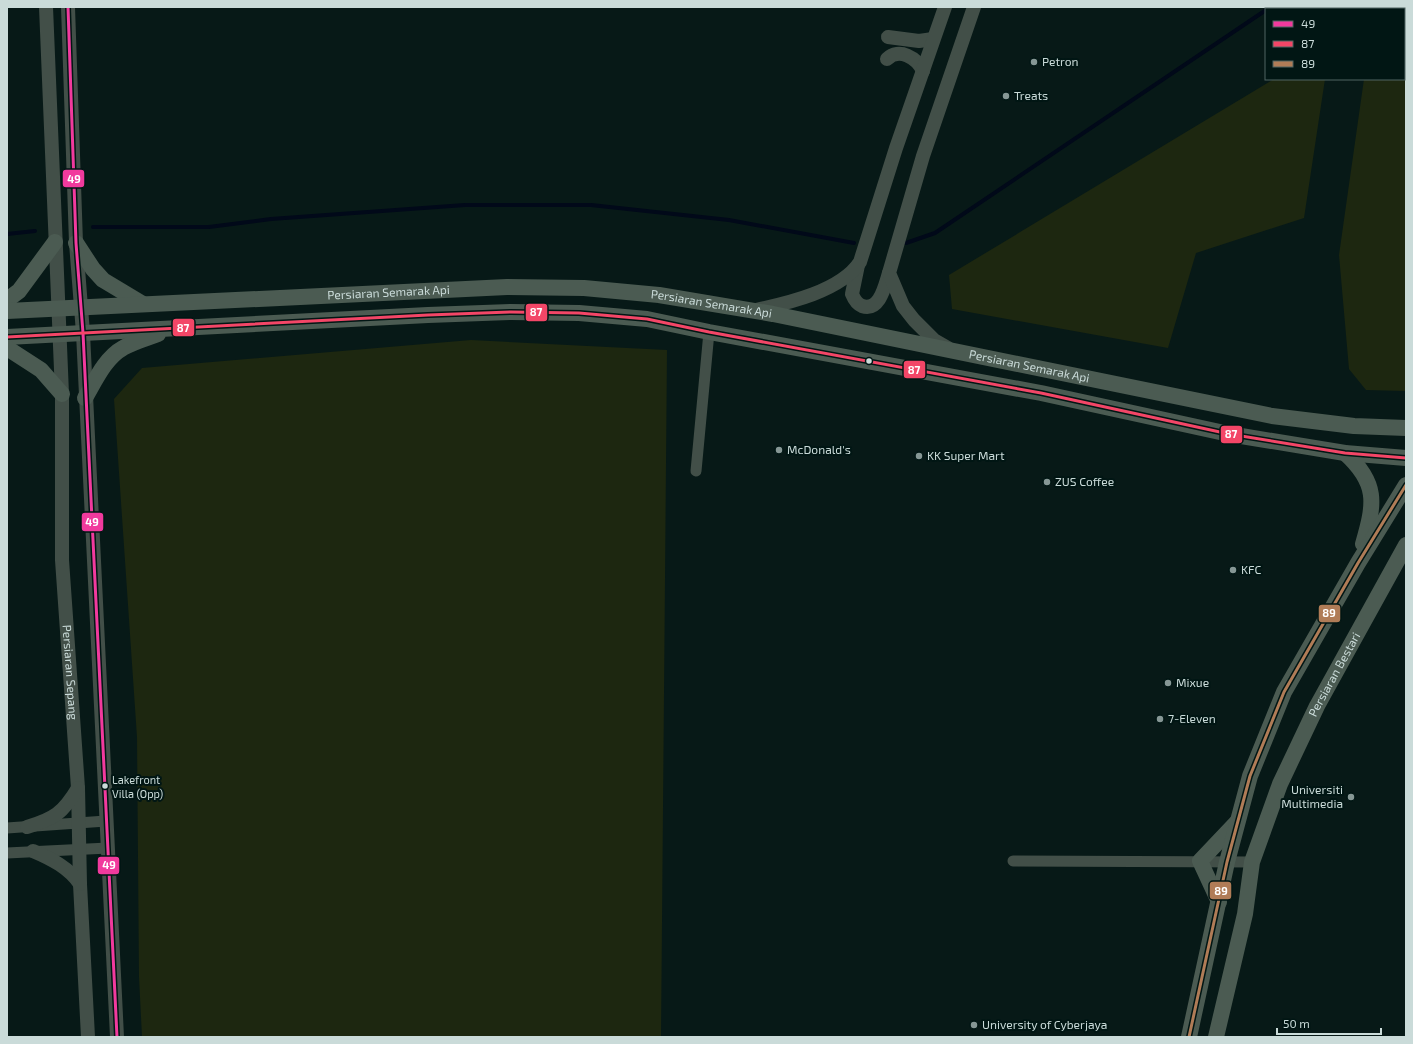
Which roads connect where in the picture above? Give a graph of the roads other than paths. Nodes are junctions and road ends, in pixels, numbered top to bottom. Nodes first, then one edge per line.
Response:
1 (46, 7) edge
2 (68, 7) edge
3 (945, 7) edge
4 (974, 7) edge
5 (888, 37) dead end
6 (933, 39) junction
7 (887, 59) dead end
8 (922, 71) junction
9 (55, 242) junction
10 (76, 243) junction
11 (858, 265) junction
12 (889, 273) junction
13 (7, 300) edge
14 (143, 304) junction
15 (81, 307) junction
16 (57, 308) junction
17 (754, 310) junction
18 (7, 311) edge
19 (171, 329) junction
20 (709, 332) junction
21 (83, 333) junction
22 (58, 334) junction
23 (7, 337) edge
24 (7, 348) edge
25 (949, 349) junction
26 (62, 394) junction
27 (85, 398) junction
28 (1406, 428) edge
29 (1345, 453) junction
30 (1406, 458) edge
31 (696, 471) dead end
32 (1406, 485) edge
33 (1406, 545) edge
34 (1358, 562) junction
35 (78, 788) junction
36 (1272, 808) junction
37 (106, 820) junction
38 (1238, 821) junction
39 (78, 823) junction
40 (27, 827) junction
41 (7, 828) edge
42 (108, 848) junction
43 (79, 850) junction
44 (34, 852) junction
45 (7, 853) edge
46 (1014, 861) dead end
47 (1200, 861) junction
48 (1227, 862) junction
49 (1252, 862) junction
50 (80, 884) junction
51 (1219, 902) junction
52 (1245, 914) junction
53 (88, 1037) edge
54 (117, 1037) edge
55 (1189, 1037) edge
56 (1216, 1037) edge

1 - 9 street, Persiaran Sepang
2 - 10 street
3 - 6 street
4 - 12 street
5 - 6 street
6 - 8 street
7 - 8 street
8 - 11 street
9 - 13 main road
9 - 16 street, Persiaran Sepang
10 - 14 main road
10 - 15 street
11 - 12 street
11 - 17 street
12 - 25 street
14 - 15 main road, Persiaran Semarak Api
14 - 17 main road, Persiaran Semarak Api
15 - 16 main road, Persiaran Semarak Api
15 - 21 street
16 - 18 main road, Persiaran Semarak Api
16 - 22 street, Persiaran Sepang
17 - 25 main road, Persiaran Semarak Api
19 - 20 main road, Persiaran Semarak Api
19 - 21 main road, Persiaran Semarak Api
19 - 27 main road
20 - 29 main road, Persiaran Semarak Api
20 - 31 street
21 - 22 main road, Persiaran Semarak Api
21 - 27 street
22 - 23 main road, Persiaran Semarak Api
22 - 26 street, Persiaran Sepang
24 - 26 main road
25 - 28 main road, Persiaran Semarak Api
26 - 35 street, Persiaran Sepang
27 - 37 street
29 - 30 main road, Persiaran Semarak Api
29 - 34 main road
32 - 34 main road
33 - 36 main road, Persiaran Bestari
34 - 38 main road
35 - 39 street, Persiaran Sepang
35 - 40 street
36 - 49 main road, Persiaran Bestari
36 - 52 main road, Persiaran Bestari
37 - 39 street
37 - 42 street
38 - 47 main road
38 - 48 main road
39 - 40 street
39 - 43 street, Persiaran Sepang
40 - 41 street
42 - 43 street
42 - 54 street
43 - 44 street
43 - 50 street, Persiaran Sepang
44 - 45 street
44 - 50 street
46 - 47 street
47 - 48 street
47 - 51 main road
48 - 49 street
48 - 51 main road
49 - 52 main road, Persiaran Bestari
50 - 53 street, Persiaran Sepang
51 - 55 main road
52 - 56 main road, Persiaran Bestari

